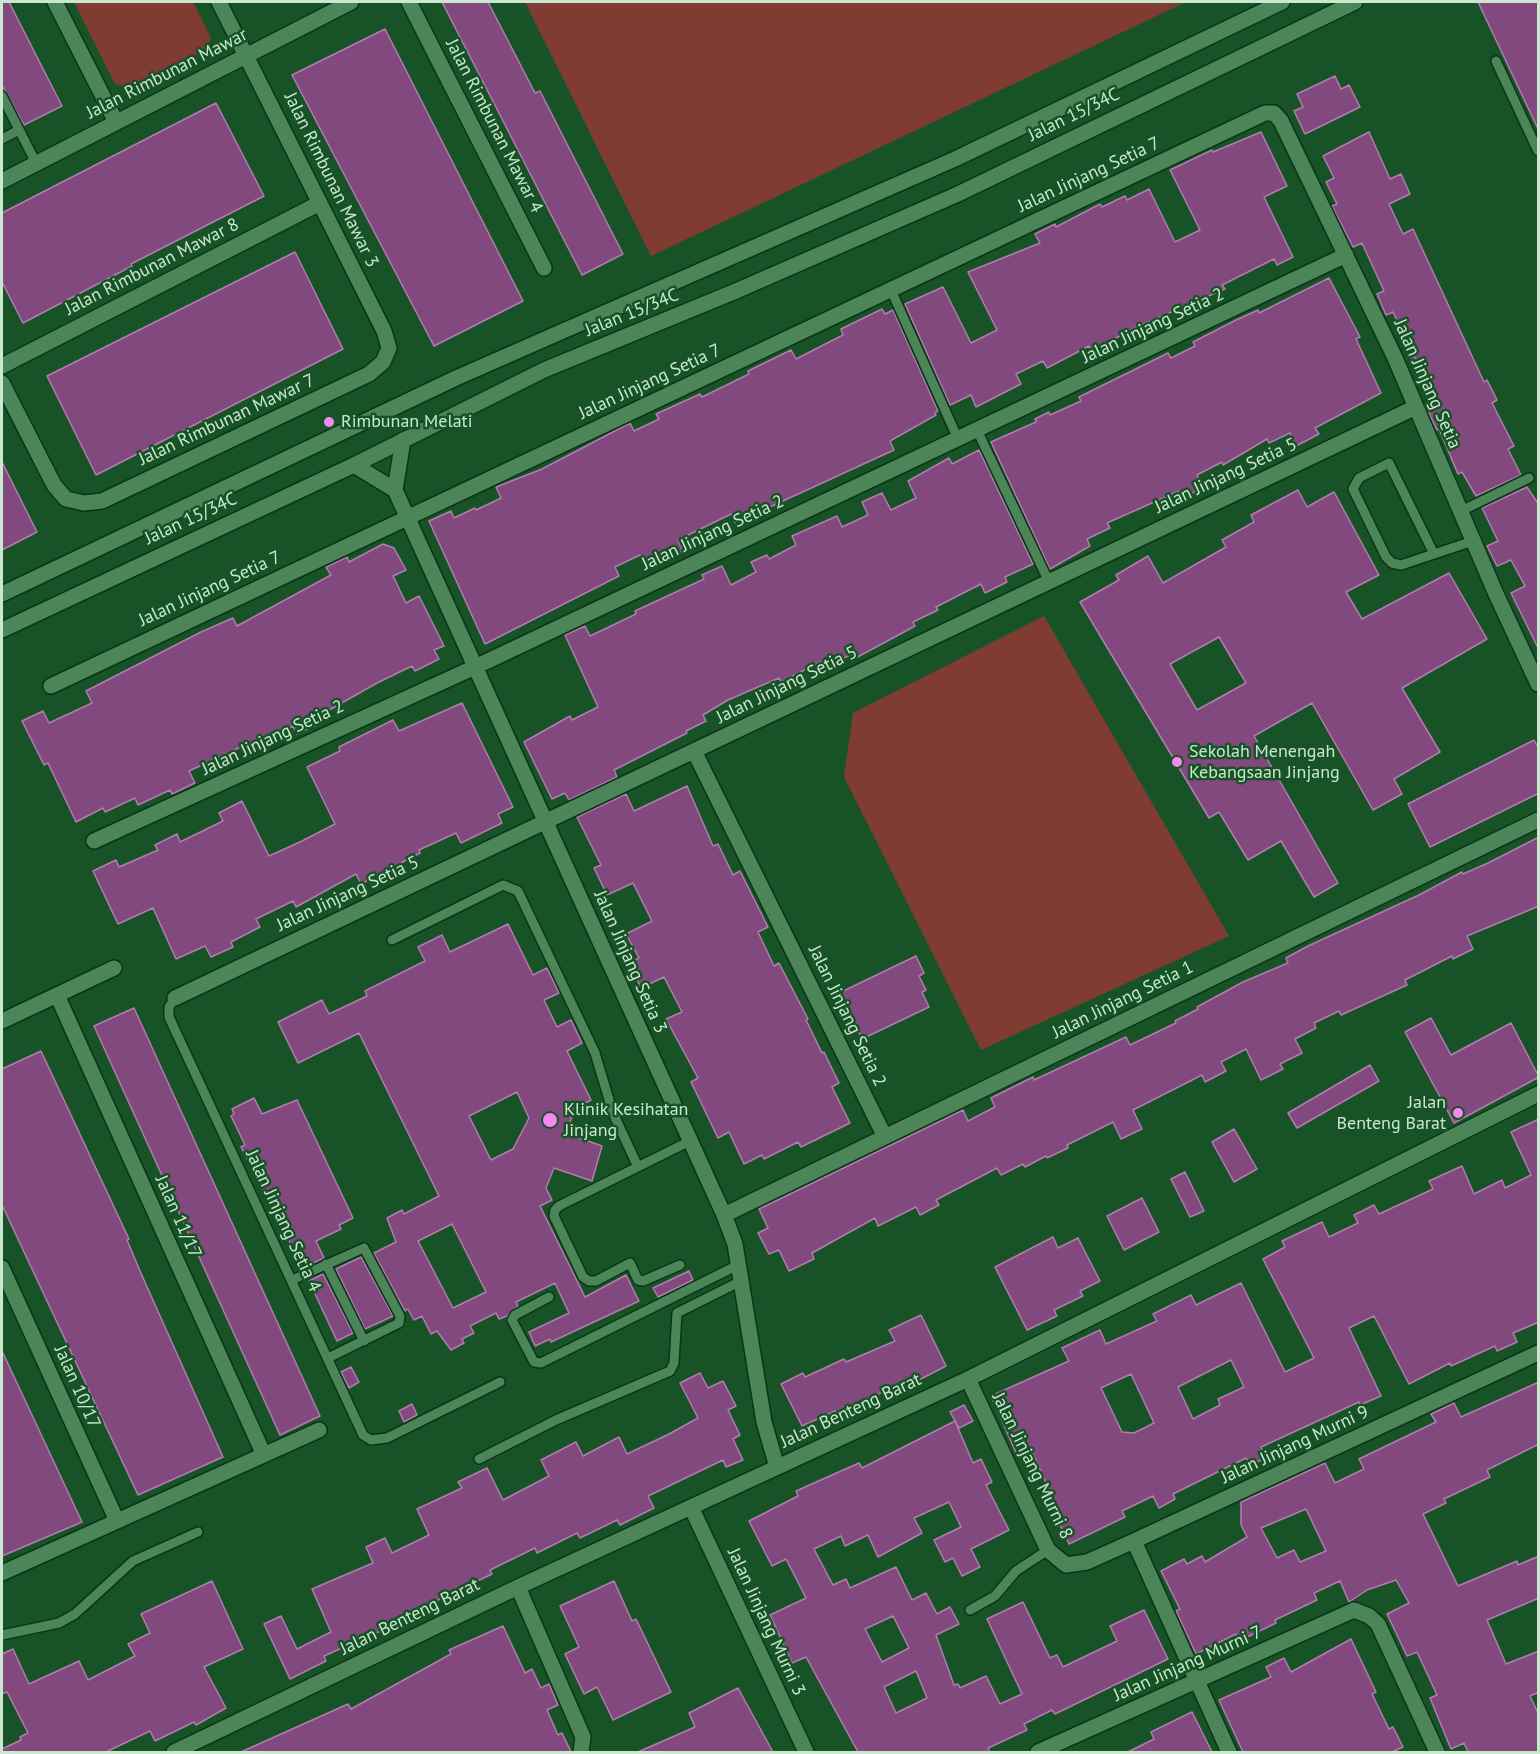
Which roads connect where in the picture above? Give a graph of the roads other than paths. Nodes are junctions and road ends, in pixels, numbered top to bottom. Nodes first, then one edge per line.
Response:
1 (55, 2) edge
2 (219, 2) edge
3 (351, 2) edge
4 (409, 2) edge
5 (1282, 2) edge
6 (1354, 2) edge
7 (247, 55) junction
8 (1496, 61) dead end
9 (2, 96) edge
10 (1265, 114) joint
11 (116, 122) junction
12 (19, 130) junction
13 (2, 139) edge
14 (1539, 151) edge
15 (36, 163) junction
16 (2, 181) edge
17 (320, 203) junction
18 (1346, 255) junction
19 (544, 268) dead end
20 (891, 290) junction
21 (2, 366) edge
22 (369, 374) joint
23 (2, 383) edge
24 (1416, 407) junction
25 (977, 430) junction
26 (958, 439) junction
27 (403, 440) junction
28 (354, 465) junction
29 (1529, 478) dead end
30 (394, 490) junction
31 (1461, 511) junction
32 (407, 518) junction
33 (1473, 541) junction
34 (1434, 554) junction
35 (1049, 582) junction
36 (2, 594) edge
37 (2, 630) edge
38 (475, 667) junction
39 (1539, 684) edge
40 (51, 686) dead end
41 (694, 751) junction
42 (1539, 820) edge
43 (545, 822) junction
44 (94, 841) dead end
45 (392, 940) dead end
46 (114, 968) dead end
47 (57, 995) junction
48 (175, 998) joint
49 (2, 1021) edge
50 (1539, 1094) edge
51 (885, 1137) junction
52 (690, 1141) junction
53 (638, 1167) junction
54 (724, 1215) junction
55 (326, 1264) junction
56 (680, 1265) dead end
57 (2, 1268) edge
58 (739, 1273) junction
59 (292, 1280) junction
60 (549, 1297) dead end
61 (364, 1341) junction
62 (1539, 1353) edge
63 (328, 1358) junction
64 (968, 1378) junction
65 (500, 1383) dead end
66 (319, 1430) dead end
67 (264, 1455) junction
68 (479, 1459) dead end
69 (777, 1467) junction
70 (691, 1507) junction
71 (117, 1521) junction
72 (198, 1532) dead end
73 (1134, 1541) junction
74 (1048, 1550) junction
75 (1066, 1565) joint
76 (2, 1573) edge
77 (518, 1587) junction
78 (970, 1610) dead end
79 (2, 1635) edge
80 (1197, 1681) junction
81 (174, 1752) edge
82 (581, 1752) edge
83 (806, 1752) edge
84 (1038, 1752) edge
85 (1229, 1752) edge
86 (1437, 1752) edge

1 - 11 street
2 - 7 street, Jalan Rimbunan Mawar 3
3 - 7 street, Jalan Rimbunan Mawar
4 - 19 street, Jalan Rimbunan Mawar 4
5 - 36 street, Jalan 15/34C
6 - 27 street, Jalan 15/34C
7 - 11 street, Jalan Rimbunan Mawar
7 - 17 street, Jalan Rimbunan Mawar 3
8 - 14 lane
9 - 12 lane
10 - 18 street, Jalan Jinjang Setia
10 - 20 street, Jalan Jinjang Setia 7
11 - 15 street, Jalan Rimbunan Mawar
12 - 13 lane
12 - 15 lane
15 - 16 street, Jalan Rimbunan Mawar
17 - 21 street, Jalan Rimbunan Mawar 8
17 - 22 street, Jalan Rimbunan Mawar 3
18 - 24 street, Jalan Jinjang Setia
18 - 25 street, Jalan Jinjang Setia 2
20 - 26 lane
20 - 32 street, Jalan Jinjang Setia 7
22 - 23 street, Jalan Rimbunan Mawar 7
24 - 31 street, Jalan Jinjang Setia
24 - 35 street, Jalan Jinjang Setia 5
25 - 26 street, Jalan Jinjang Setia 2
25 - 35 lane
26 - 38 street, Jalan Jinjang Setia 2
27 - 28 street, Jalan 15/34C
27 - 30 street
28 - 30 street
28 - 37 street, Jalan 15/34C
29 - 31 lane
30 - 32 street, Jalan Jinjang Setia 3
31 - 33 street, Jalan Jinjang Setia
32 - 38 street, Jalan Jinjang Setia 3
32 - 40 street, Jalan Jinjang Setia 7
33 - 34 lane
33 - 39 street, Jalan Jinjang Setia
34 - 34 lane
35 - 41 street, Jalan Jinjang Setia 5
38 - 43 street, Jalan Jinjang Setia 3
38 - 44 street, Jalan Jinjang Setia 2
41 - 43 street, Jalan Jinjang Setia 5
41 - 51 street, Jalan Jinjang Setia 2
42 - 51 street, Jalan Jinjang Setia 1
43 - 48 street, Jalan Jinjang Setia 5
43 - 52 street, Jalan Jinjang Setia 3
45 - 53 lane
46 - 47 street
47 - 49 street
47 - 67 street, Jalan 11/17
48 - 59 lane, Jalan Jinjang Setia 4
50 - 64 street, Jalan Benteng Barat
51 - 54 street, Jalan Jinjang Setia 1
52 - 53 lane
52 - 54 street, Jalan Jinjang Setia 3
53 - 56 lane
54 - 58 street, Jalan Jinjang Setia 3
55 - 59 lane
55 - 61 lane
55 - 61 lane
57 - 71 street, Jalan 10/17
58 - 60 lane
58 - 68 lane
58 - 69 street, Jalan Jinjang Setia 3
59 - 63 lane, Jalan Jinjang Setia 4
61 - 63 lane
62 - 73 street, Jalan Jinjang Murni 9
63 - 65 lane, Jalan Jinjang Setia 4
64 - 69 street, Jalan Benteng Barat
64 - 74 street, Jalan Jinjang Murni 8
66 - 67 street
67 - 71 street
69 - 70 street, Jalan Benteng Barat
70 - 77 street, Jalan Benteng Barat
70 - 83 street, Jalan Jinjang Murni 3
71 - 76 street
72 - 79 lane
73 - 75 street, Jalan Jinjang Murni 9
73 - 80 street
74 - 75 street, Jalan Jinjang Murni 8
74 - 78 lane
77 - 81 street, Jalan Benteng Barat
77 - 82 street
80 - 84 street, Jalan Jinjang Murni 7
80 - 85 street
80 - 86 street, Jalan Jinjang Murni 7

